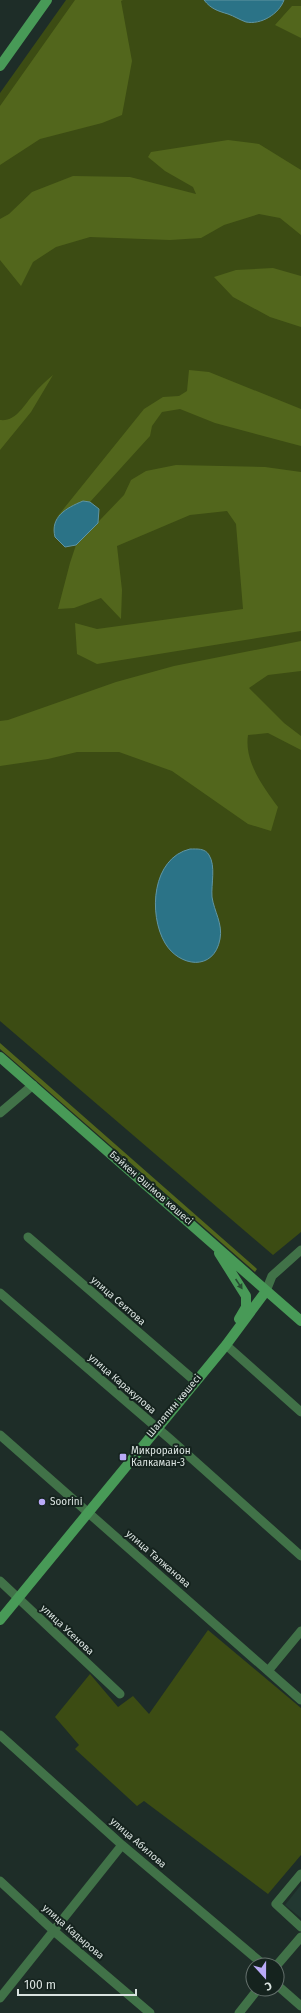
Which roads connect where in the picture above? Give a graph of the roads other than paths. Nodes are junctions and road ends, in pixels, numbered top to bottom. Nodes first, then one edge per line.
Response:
1 (47, 0) edge
2 (0, 66) edge
3 (0, 1057) edge
4 (33, 1085) junction
5 (0, 1113) edge
6 (28, 1237) dead end
7 (210, 1240) junction
8 (300, 1250) edge
9 (266, 1291) junction
10 (0, 1293) edge
11 (301, 1321) edge
12 (226, 1344) junction
13 (195, 1381) junction
14 (301, 1412) edge
15 (156, 1427) junction
16 (0, 1435) edge
17 (88, 1511) junction
18 (301, 1556) edge
19 (0, 1581) edge
20 (18, 1599) junction
21 (0, 1620) edge
22 (301, 1631) edge
23 (268, 1671) junction
24 (120, 1694) dead end
25 (301, 1700) edge
26 (0, 1735) edge
27 (122, 1845) junction
28 (301, 1874) edge
29 (0, 1881) edge
30 (301, 1927) edge
31 (55, 1932) junction
32 (301, 1937) edge
33 (255, 1957) edge
34 (284, 1957) edge
35 (285, 1991) edge
36 (252, 1997) edge
37 (0, 1998) edge
38 (301, 2006) edge
39 (150, 2013) edge
40 (239, 2013) edge

1 - 2 main road
3 - 4 main road, Бәйкен Әшімов көшесі
4 - 5 street
4 - 7 main road, Бәйкен Әшімов көшесі
6 - 13 street, улица Сеитова
7 - 9 main road, Бәйкен Әшімов көшесі
7 -> 12 main road
8 - 9 street, Шаляпин көшесі
9 - 11 main road, Бәйкен Әшімов көшесі
9 - 12 main road, Шаляпин көшесі
10 - 15 street, улица Каракулова
12 - 13 main road, Шаляпин көшесі
12 - 14 street
13 - 15 main road, Шаляпин көшесі
15 - 17 main road, Шаляпин көшесі
15 - 18 street, улица Каракулова
16 - 17 street, улица Талжанова
17 - 20 main road, Шаляпин көшесі
17 - 23 street, улица Талжанова
19 - 20 street, улица Усенова
20 - 21 main road, Шаляпин көшесі
20 - 24 street, улица Усенова
22 - 23 street
23 - 25 street, улица Талжанова
26 - 27 street, улица Абилова
27 - 31 street
27 - 33 street, улица Абилова
28 - 30 street
29 - 31 street, улица Кадырова
31 - 37 street
31 - 39 street, улица Кадырова
32 - 34 street
35 - 38 street
36 - 40 street

